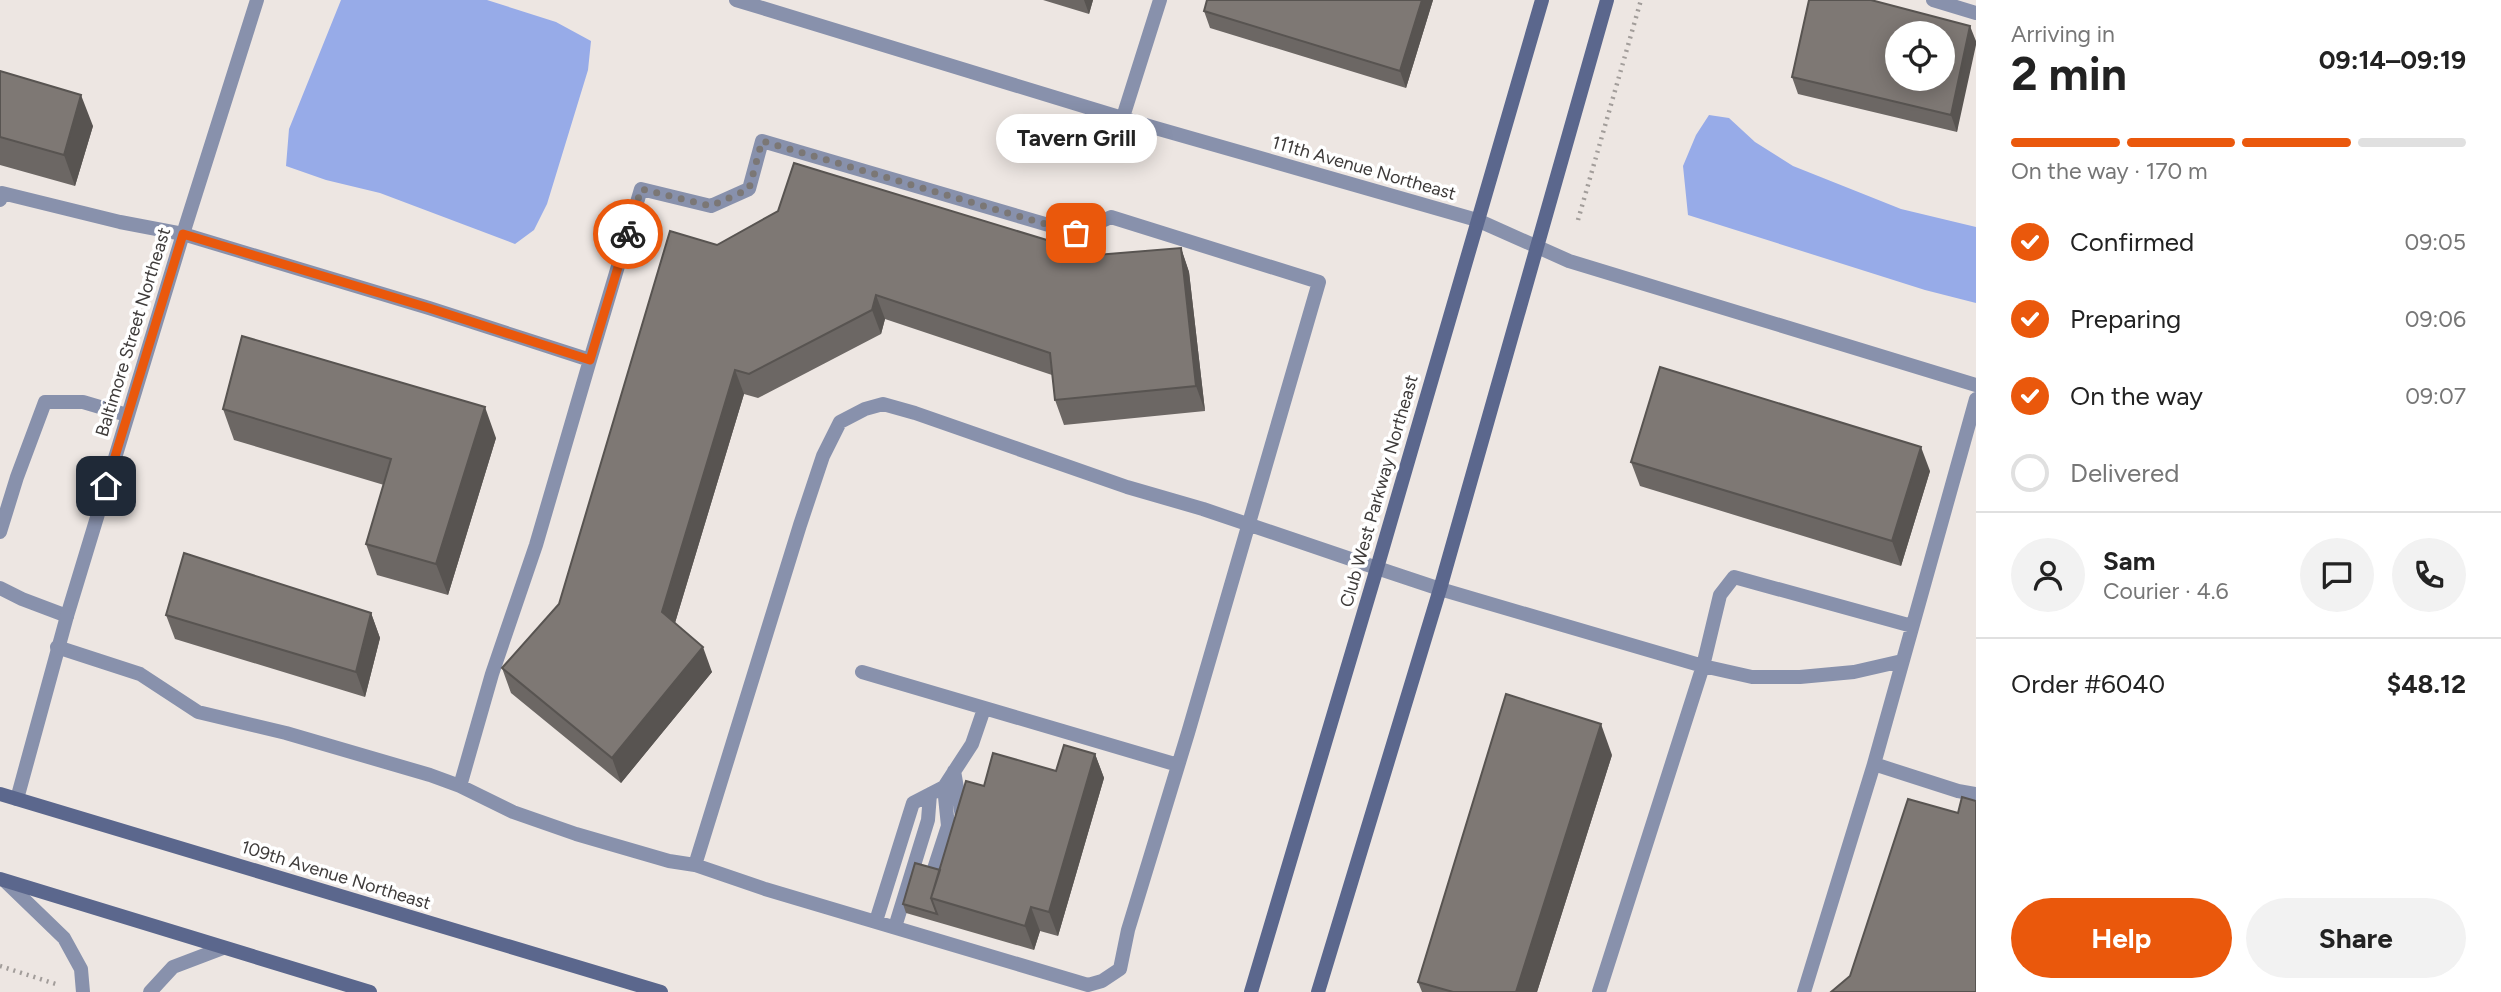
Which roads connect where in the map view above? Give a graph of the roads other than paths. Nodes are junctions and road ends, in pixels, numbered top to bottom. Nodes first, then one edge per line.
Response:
1 (257, 0) edge
2 (736, 0) edge
3 (1160, 0) edge
4 (1542, 0) edge
5 (1607, 0) edge
6 (1933, 0) edge
7 (1976, 13) edge
8 (1124, 117) junction
9 (0, 200) edge
10 (1477, 220) junction
11 (183, 234) junction
12 (1536, 247) junction
13 (590, 360) junction
14 (1976, 385) edge
15 (1976, 399) edge
16 (127, 415) junction
17 (1247, 525) junction
18 (0, 532) edge
19 (1377, 568) junction
20 (0, 588) edge
21 (1440, 589) junction
22 (66, 616) junction
23 (1912, 626) junction
24 (57, 647) junction
25 (1902, 661) junction
26 (1703, 666) junction
27 (862, 672) dead end
28 (984, 709) junction
29 (1874, 764) junction
30 (1178, 765) junction
31 (954, 771) junction
32 (460, 786) junction
33 (944, 787) junction
34 (0, 794) edge
35 (930, 794) junction
36 (1976, 794) edge
37 (17, 799) junction
38 (960, 841) edge
39 (695, 865) junction
40 (932, 875) edge
41 (3, 880) edge
42 (876, 921) junction
43 (895, 927) junction
44 (915, 933) junction
45 (930, 938) junction
46 (223, 948) junction
47 (83, 992) edge
48 (150, 992) edge
49 (370, 992) edge
50 (661, 992) edge
51 (1251, 992) edge
52 (1318, 992) edge
53 (1599, 992) edge
54 (1804, 992) edge

1 - 11 street, Baltimore Street Northeast
2 - 8 street, 111th Avenue Northeast
3 - 8 street
4 - 10 street, Club West Parkway Northeast
5 - 12 street
6 - 7 street
8 - 10 street, 111th Avenue Northeast
9 - 11 street
10 - 12 street, 111th Avenue Northeast
10 - 19 street, Club West Parkway Northeast
11 - 13 street
11 - 16 street, Baltimore Street Northeast
12 - 14 street, 111th Avenue Northeast
12 - 21 street
13 - 17 street
13 - 32 street
15 - 23 street
16 - 18 street
16 - 22 street, Baltimore Street Northeast
17 - 19 street
17 - 30 street
17 - 39 street
19 - 21 street
19 - 51 street, Club West Parkway Northeast
20 - 22 street
21 - 26 street
21 - 52 street
22 - 24 street, Baltimore Street Northeast
23 - 25 street
23 - 26 street
24 - 32 street
24 - 37 street, Baltimore Street Northeast
25 - 26 street
25 - 29 street
26 - 53 street
27 - 28 street
28 - 30 street
28 - 31 street
29 - 36 street
29 - 54 street
30 - 45 street
31 - 33 street
31 - 38 street
32 - 39 street
33 - 35 street
33 - 40 street
34 - 37 street, 109th Avenue Northeast
35 - 42 street
35 - 43 street
37 - 50 street, 109th Avenue Northeast
39 - 42 street
41 - 46 street
41 - 47 street
42 - 43 street
43 - 44 street
44 - 45 street
44 - 45 street
46 - 48 street
46 - 49 street

